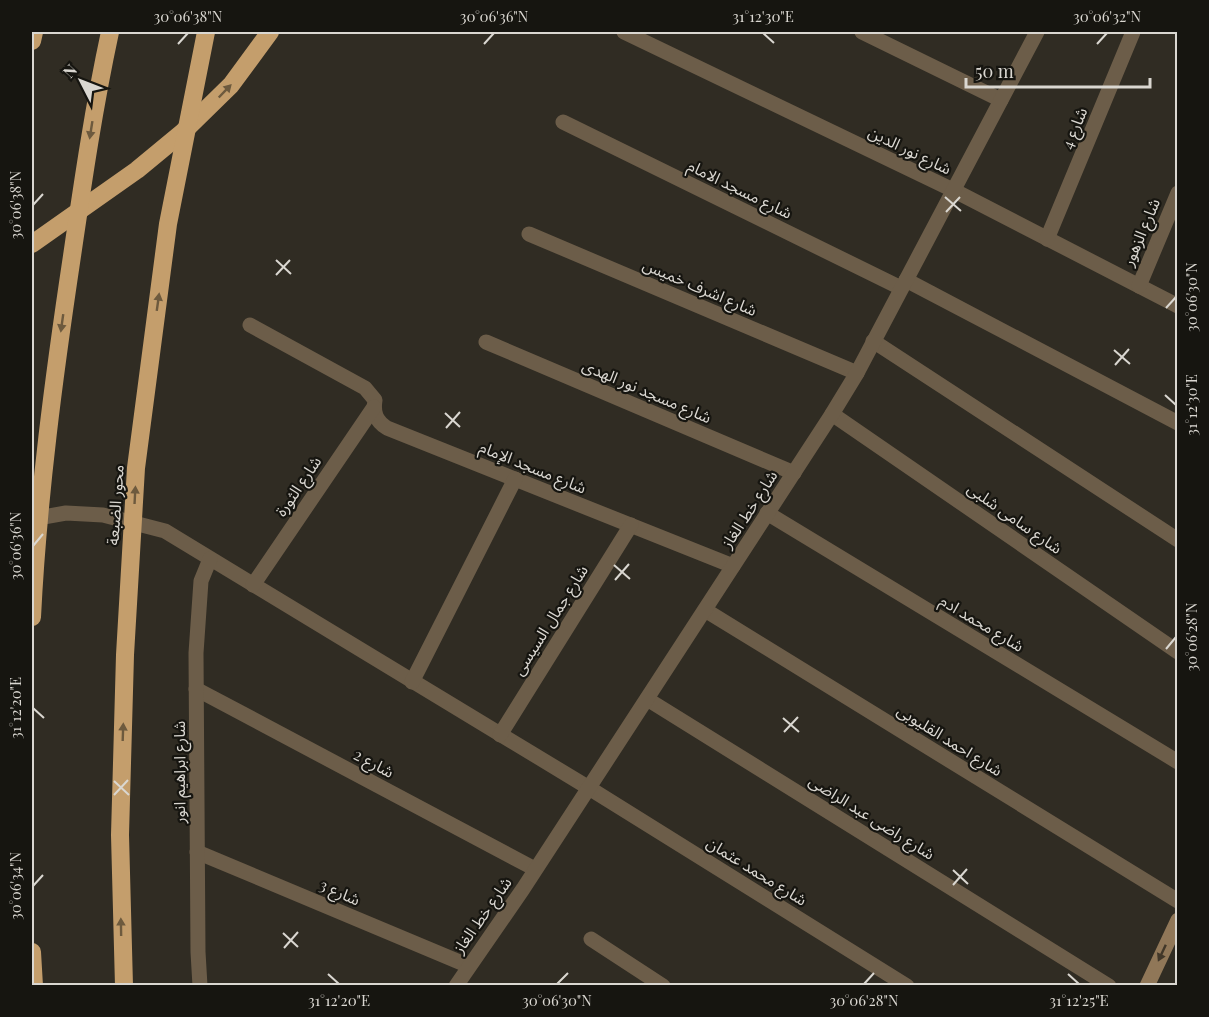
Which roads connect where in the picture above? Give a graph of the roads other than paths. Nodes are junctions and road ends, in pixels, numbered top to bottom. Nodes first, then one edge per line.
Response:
1 (34, 32) edge
2 (110, 32) edge
3 (206, 32) edge
4 (270, 32) edge
5 (624, 32) edge
6 (862, 32) edge
7 (1037, 32) edge
8 (1133, 32) edge
9 (32, 40) edge
10 (1000, 100) junction
11 (563, 122) dead end
12 (953, 190) junction
13 (1178, 192) edge
14 (529, 234) dead end
15 (1047, 239) junction
16 (32, 244) edge
17 (903, 284) junction
18 (1138, 286) junction
19 (1178, 306) edge
20 (250, 325) dead end
21 (873, 341) junction
22 (486, 342) dead end
23 (857, 373) junction
24 (374, 407) junction
25 (832, 414) junction
26 (1178, 423) edge
27 (794, 472) junction
28 (514, 479) junction
29 (767, 513) junction
30 (32, 519) edge
31 (631, 525) junction
32 (1178, 540) edge
33 (210, 560) junction
34 (733, 566) junction
35 (253, 585) junction
36 (705, 609) junction
37 (32, 617) edge
38 (1178, 652) edge
39 (412, 682) junction
40 (196, 689) junction
41 (647, 699) junction
42 (500, 735) junction
43 (1178, 762) edge
44 (589, 788) junction
45 (197, 852) junction
46 (535, 869) junction
47 (1178, 901) edge
48 (1178, 920) edge
49 (591, 939) dead end
50 (32, 952) edge
51 (470, 966) junction
52 (34, 986) edge
53 (124, 986) edge
54 (200, 986) edge
55 (456, 986) edge
56 (663, 986) edge
57 (907, 986) edge
58 (1109, 986) edge
59 (1147, 986) edge

1 - 9 highway
2 -> 37 highway
53 -> 3 highway, محور الضبعة
16 -> 4 highway
5 - 12 street, شارع نور الدين
6 - 10 street
7 - 10 street, شارع خط الغاز
8 - 15 street, شارع 4
10 - 12 street, شارع خط الغاز
11 - 17 street, شارع مسجد الامام
12 - 15 street, شارع نور الدين
12 - 17 street, شارع خط الغاز
13 - 18 street, شارع الزهور
14 - 23 street, شارع اشرف خميس
15 - 18 street, شارع نور الدين
17 - 21 street, شارع خط الغاز
17 - 26 street, شارع مسجد الامام
18 - 19 street, شارع نور الدين
20 - 24 street, شارع مسجد الإمام
21 - 23 street, شارع خط الغاز
21 - 32 street
22 - 27 street, شارع مسجد نور الهدى
23 - 25 street, شارع خط الغاز
24 - 28 street, شارع مسجد الإمام
24 - 35 street, شارع الثورة
25 - 27 street, شارع خط الغاز
25 - 38 street, شارع سامى شلبى
27 - 29 street, شارع خط الغاز
28 - 31 street, شارع مسجد الإمام
28 - 39 street
29 - 34 street, شارع خط الغاز
29 - 43 street, شارع محمد ادم
30 - 33 street, شارع محمد عثمان
31 - 34 street, شارع مسجد الإمام
31 - 42 street, شارع جمال السيسى
33 - 35 street, شارع محمد عثمان
33 - 40 street, شارع ابراهيم انور
34 - 36 street, شارع خط الغاز
35 - 39 street, شارع محمد عثمان
36 - 41 street, شارع خط الغاز
36 - 47 street, شارع احمد القليوبى
39 - 42 street, شارع محمد عثمان
40 - 45 street, شارع ابراهيم انور
40 - 46 street, شارع 2
41 - 44 street, شارع خط الغاز
41 - 58 street, شارع راضى عبد الراضى
42 - 44 street, شارع محمد عثمان
44 - 46 street, شارع خط الغاز
44 - 57 street, شارع محمد عثمان
45 - 51 street, شارع 3
45 - 54 street, شارع ابراهيم انور
46 - 51 street, شارع خط الغاز
48 -> 59 main road
49 - 56 street
50 - 52 highway
51 - 55 street, شارع خط الغاز

